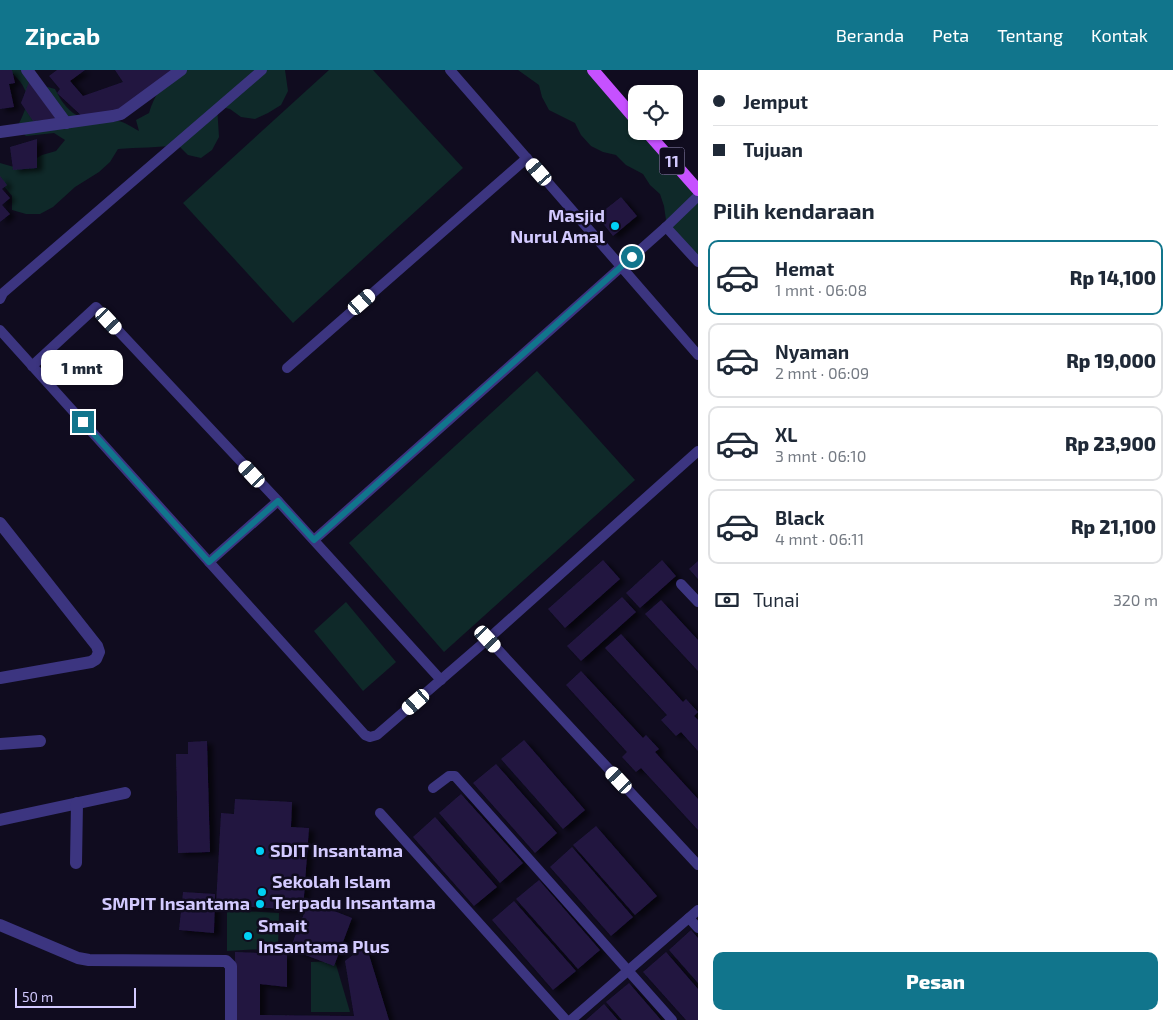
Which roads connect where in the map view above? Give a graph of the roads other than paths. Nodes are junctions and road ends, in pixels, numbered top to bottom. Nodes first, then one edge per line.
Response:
1 (26, 70) edge
2 (181, 70) edge
3 (262, 70) edge
4 (450, 70) edge
5 (593, 70) edge
6 (628, 111) edge
7 (66, 123) junction
8 (0, 132) edge
9 (654, 140) edge
10 (527, 158) junction
11 (698, 190) edge
12 (698, 196) edge
13 (666, 227) junction
14 (698, 262) edge
15 (621, 267) junction
16 (0, 299) edge
17 (0, 330) edge
18 (698, 355) edge
19 (32, 366) junction
20 (287, 368) dead end
21 (698, 451) edge
22 (278, 501) junction
23 (0, 523) edge
24 (314, 540) junction
25 (209, 562) junction
26 (681, 584) dead end
27 (698, 602) edge
28 (488, 639) junction
29 (0, 678) edge
30 (441, 680) junction
31 (40, 741) dead end
32 (0, 744) edge
33 (433, 788) dead end
34 (125, 793) dead end
35 (77, 803) junction
36 (380, 812) dead end
37 (0, 820) edge
38 (76, 863) dead end
39 (698, 865) edge
40 (698, 910) edge
41 (689, 918) junction
42 (0, 925) edge
43 (698, 928) edge
44 (628, 970) junction
45 (231, 1020) edge
46 (566, 1020) edge
47 (571, 1020) edge
48 (672, 1020) edge

1 - 7 street
2 - 7 street
3 - 16 lane
4 - 10 lane
5 - 6 main road
7 - 8 street
9 - 11 main road, 11
10 - 15 lane
10 - 20 lane
12 - 13 lane
13 - 14 lane
13 - 15 lane
15 - 18 lane
15 - 24 lane
17 - 19 lane
19 - 22 lane
19 - 25 lane
21 - 28 lane
22 - 24 lane
22 - 25 lane
23 - 29 street
24 - 30 lane
25 - 30 lane
26 - 27 lane
28 - 30 lane
28 - 39 lane
31 - 32 street
33 - 44 lane
34 - 35 street
35 - 37 street
35 - 38 street
36 - 46 lane
40 - 41 lane
41 - 43 lane
41 - 44 lane
42 - 45 street
44 - 47 lane
44 - 48 lane

